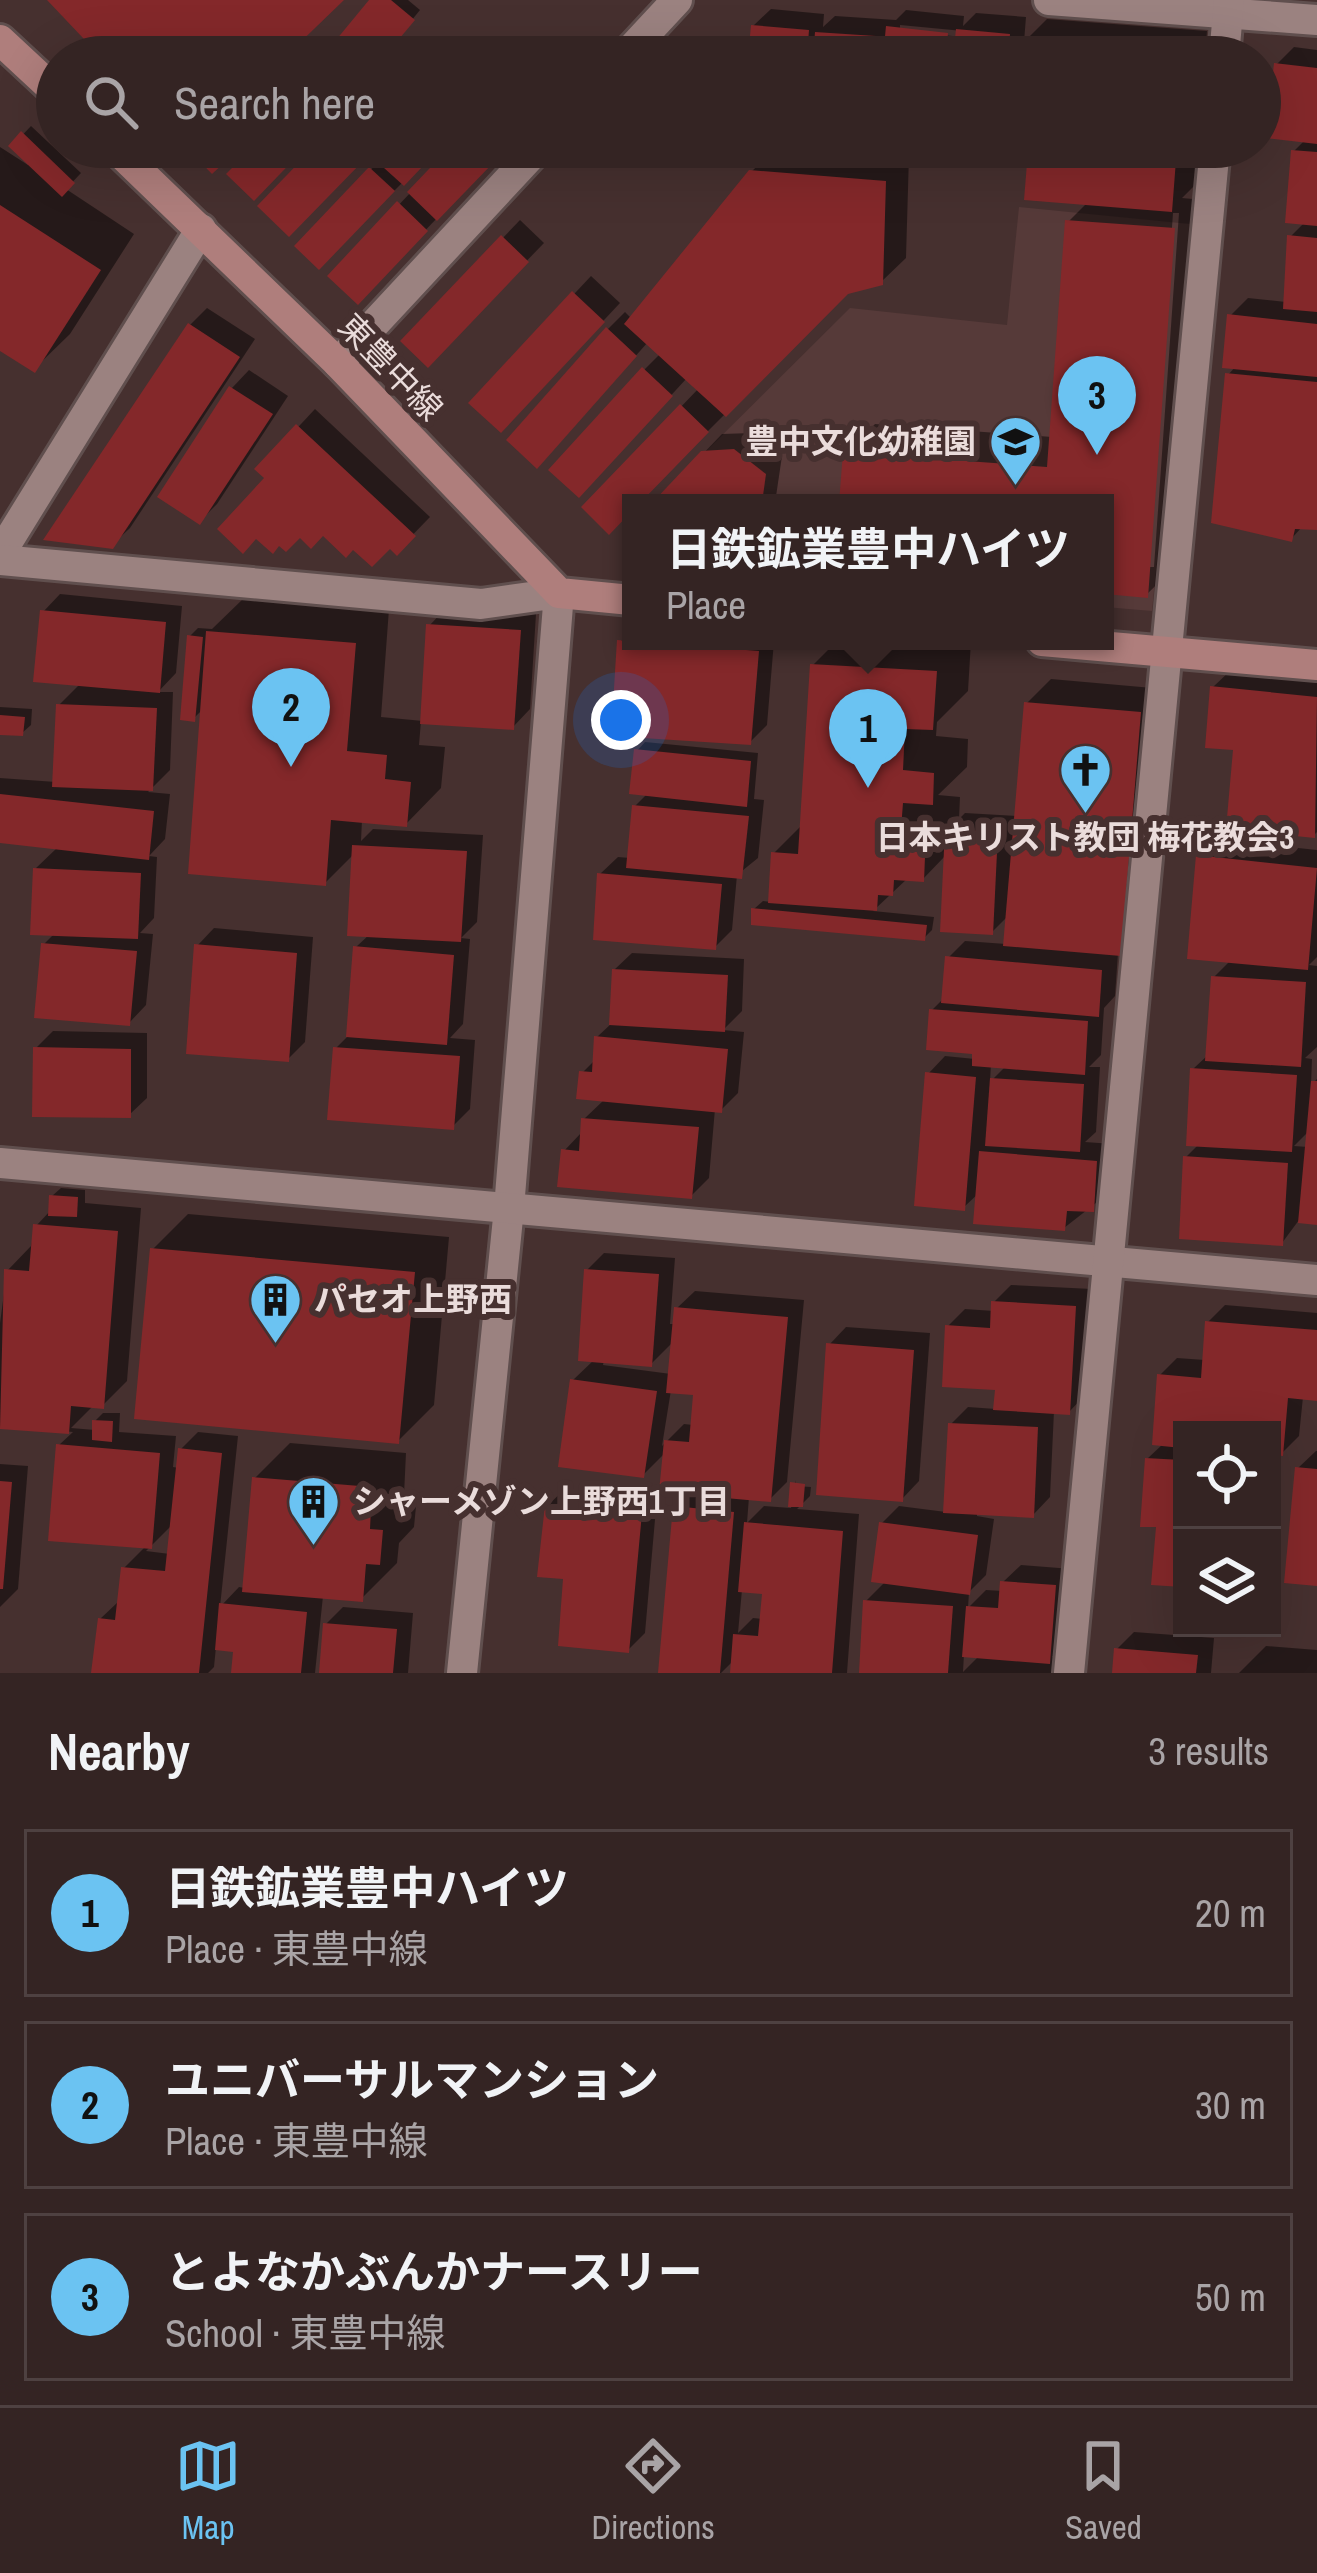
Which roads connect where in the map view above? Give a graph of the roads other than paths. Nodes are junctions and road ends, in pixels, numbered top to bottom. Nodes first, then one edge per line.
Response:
1 (677, 0) edge
2 (1049, 0) edge
3 (1228, 7) edge
4 (1317, 20) edge
5 (644, 36) edge
6 (0, 40) edge
7 (36, 74) edge
8 (136, 168) edge
9 (519, 168) edge
10 (1213, 168) edge
11 (201, 229) junction
12 (338, 363) junction
13 (0, 557) edge
14 (559, 592) junction
15 (622, 599) edge
16 (1114, 648) edge
17 (1167, 653) junction
18 (1317, 664) edge
19 (0, 1163) edge
20 (509, 1208) junction
21 (1109, 1261) junction
22 (1317, 1280) edge
23 (462, 1673) edge
24 (1070, 1673) edge

1 - 5 street
2 - 3 street
3 - 4 street
6 - 7 street
8 - 11 street, 東豊中線
9 - 12 street
10 - 17 street
11 - 12 street, 東豊中線
11 - 13 street
12 - 14 street, 東豊中線
13 - 14 street
14 - 15 street
14 - 20 street
16 - 17 street
17 - 18 street
17 - 21 street
19 - 20 street
20 - 21 street
20 - 23 street
21 - 22 street
21 - 24 street

